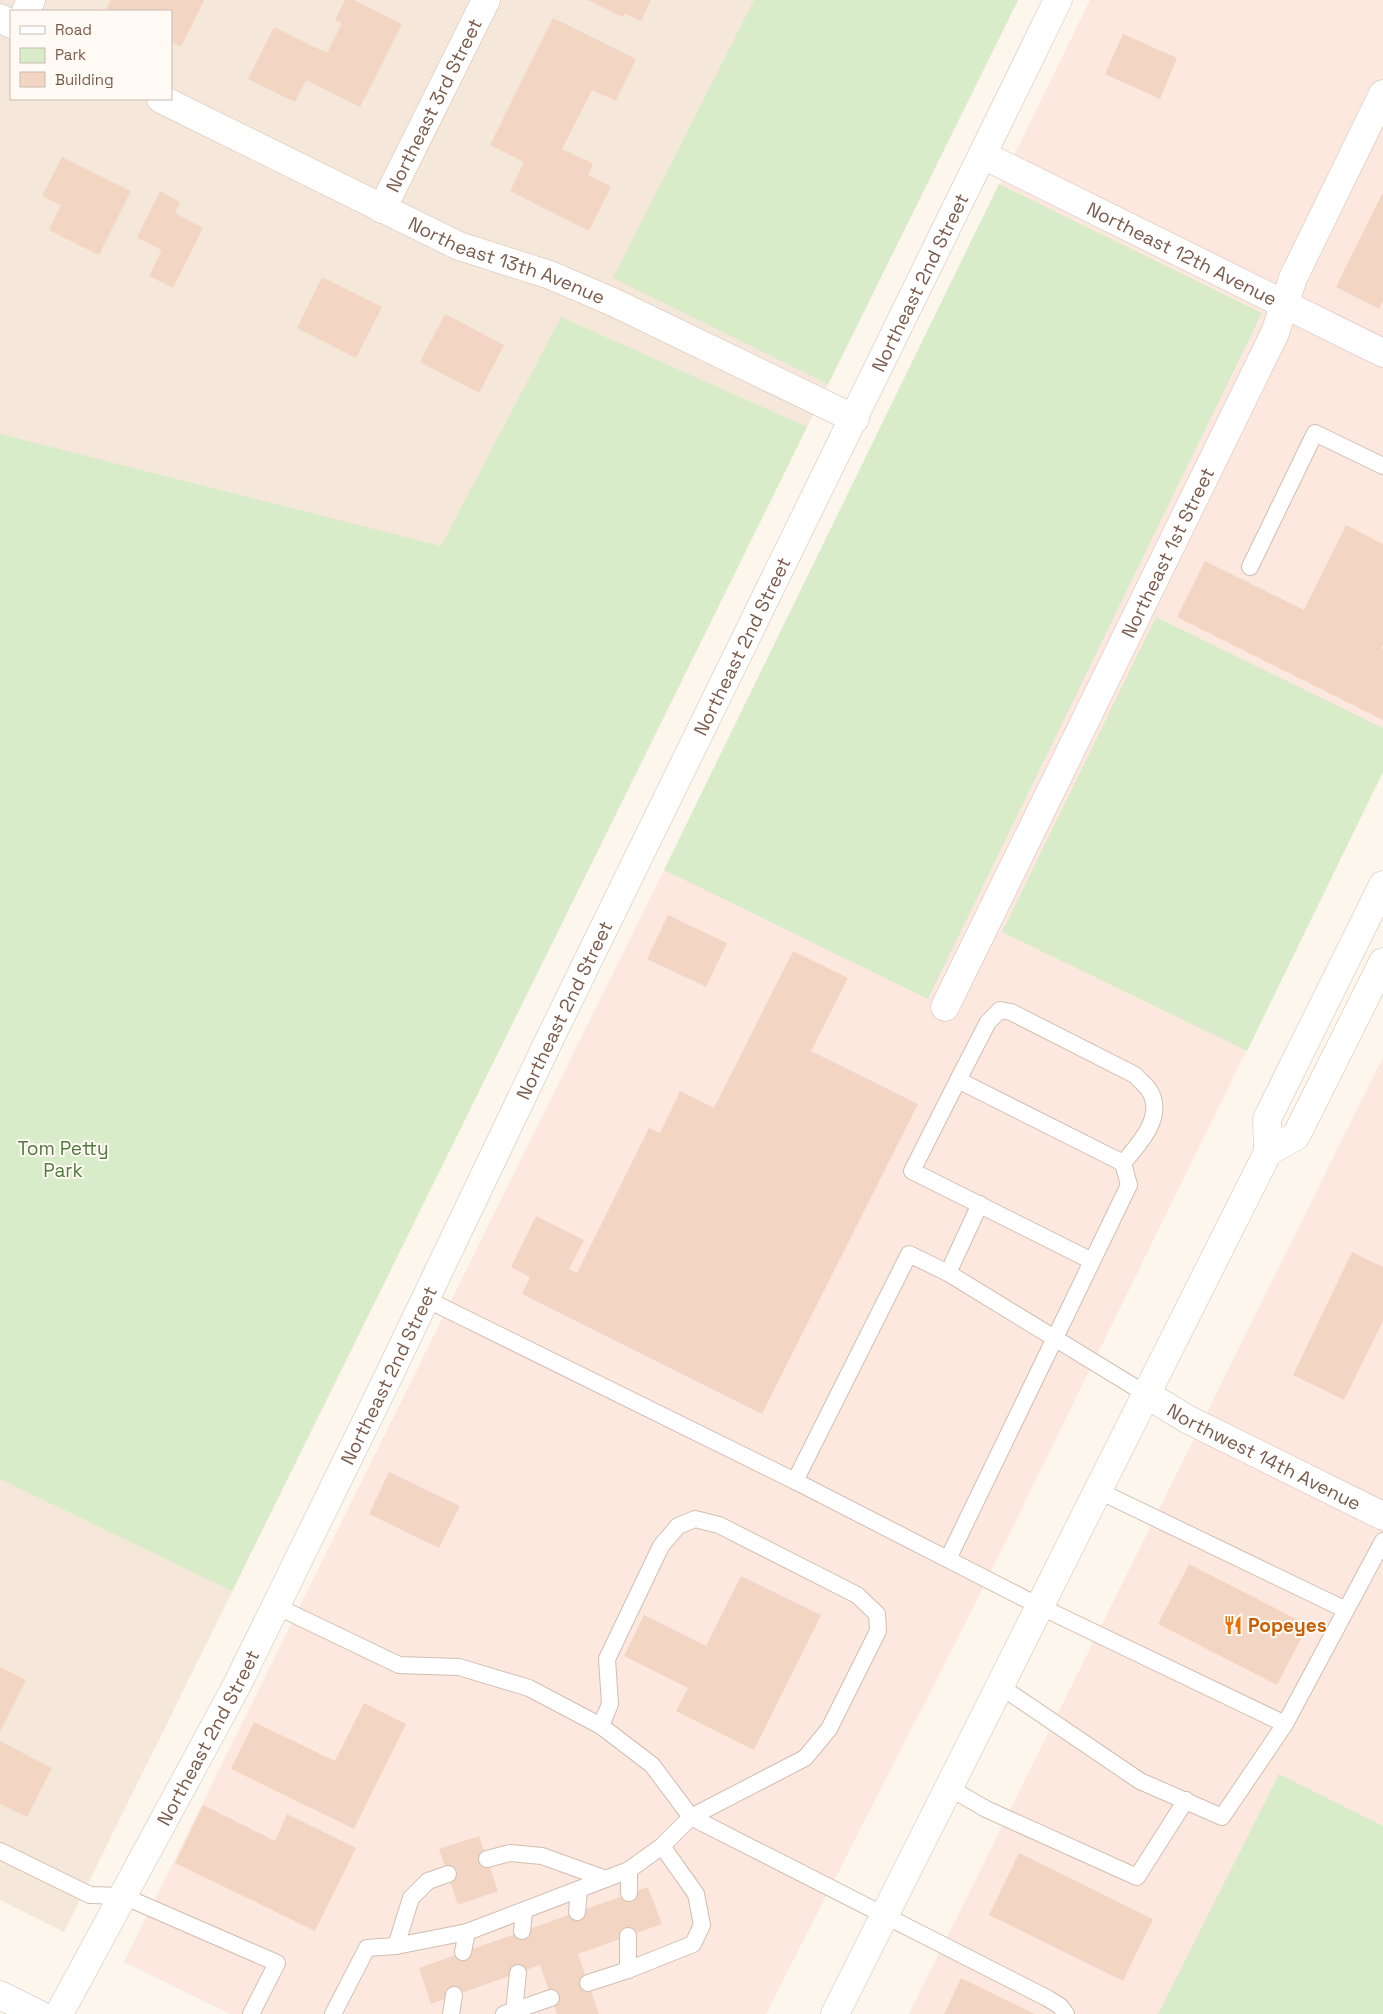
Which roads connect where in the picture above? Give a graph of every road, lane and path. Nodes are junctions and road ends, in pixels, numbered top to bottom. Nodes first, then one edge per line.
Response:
1 (486, 0) edge
2 (1058, 0) edge
3 (1383, 94) edge
4 (163, 100) edge
5 (983, 155) junction
6 (382, 209) junction
7 (1284, 304) junction
8 (1383, 353) edge
9 (855, 419) junction
10 (1383, 466) edge
11 (1250, 567) dead end
12 (1383, 885) edge
13 (1383, 962) edge
14 (945, 1006) dead end
15 (958, 1080) junction
16 (1268, 1152) junction
17 (1123, 1163) junction
18 (980, 1204) junction
19 (1092, 1261) junction
20 (948, 1273) junction
21 (426, 1299) junction
22 (1054, 1338) junction
23 (1146, 1394) junction
24 (795, 1482) junction
25 (1097, 1490) junction
26 (1383, 1516) edge
27 (1383, 1541) edge
28 (948, 1559) junction
29 (276, 1606) junction
30 (1039, 1606) junction
31 (1346, 1610) junction
32 (1000, 1686) junction
33 (1285, 1724) junction
34 (601, 1726) junction
35 (948, 1787) junction
36 (1186, 1800) junction
37 (691, 1817) junction
38 (662, 1846) junction
39 (0, 1851) edge
40 (487, 1859) dead end
41 (629, 1870) junction
42 (448, 1874) dead end
43 (606, 1879) junction
44 (579, 1890) junction
45 (629, 1893) dead end
46 (123, 1896) junction
47 (524, 1912) junction
48 (577, 1912) dead end
49 (885, 1915) junction
50 (522, 1931) dead end
51 (467, 1932) junction
52 (628, 1936) dead end
53 (396, 1946) junction
54 (463, 1952) dead end
55 (628, 1970) junction
56 (518, 1973) dead end
57 (588, 1983) dead end
58 (0, 1995) edge
59 (454, 1995) dead end
60 (551, 1998) dead end
61 (1063, 2010) edge
62 (837, 2011) edge
63 (509, 2012) edge
64 (337, 2013) edge
65 (38, 2014) edge
66 (60, 2014) edge
67 (251, 2014) edge
68 (451, 2014) edge

1 - 6 street, Northeast 3rd Street
2 - 5 street, Northeast 2nd Street
3 - 7 street, Northeast 1st Street
4 - 6 street, Northeast 13th Avenue
5 - 7 street, Northeast 12th Avenue
5 - 9 street, Northeast 2nd Street
6 - 9 street, Northeast 13th Avenue
7 - 8 street, Northeast 12th Avenue
7 - 14 street, Northeast 1st Street
9 - 21 street, Northeast 2nd Street
10 - 11 lane
12 - 16 street
13 - 16 street
15 - 17 lane
15 - 17 lane
15 - 18 lane
16 - 23 street
17 - 19 lane
18 - 19 lane
18 - 20 lane
19 - 22 lane
20 - 22 lane
20 - 24 lane
21 - 24 lane
21 - 29 street, Northeast 2nd Street
22 - 23 lane
22 - 28 lane
23 - 25 street
23 - 26 street, Northwest 14th Avenue
24 - 28 lane
25 - 30 street
25 - 31 lane
27 - 31 lane
28 - 30 lane
29 - 34 lane
29 - 46 street, Northeast 2nd Street
30 - 32 street
30 - 33 lane
31 - 33 lane
32 - 35 street
32 - 36 lane
33 - 36 lane
34 - 37 lane
34 - 37 lane
35 - 36 lane
35 - 49 street
37 - 38 lane
37 - 49 lane
38 - 41 lane
38 - 55 lane
39 - 46 lane
40 - 43 lane
41 - 43 lane
41 - 45 lane
42 - 53 lane
43 - 44 lane
44 - 47 lane
44 - 48 lane
46 - 66 street, Northeast 2nd Street
46 - 67 lane
47 - 50 lane
47 - 51 lane
49 - 61 lane
49 - 62 street
51 - 53 lane
51 - 54 lane
52 - 55 lane
53 - 64 lane
55 - 57 lane
56 - 63 lane
58 - 65 street
59 - 68 lane
60 - 63 lane

